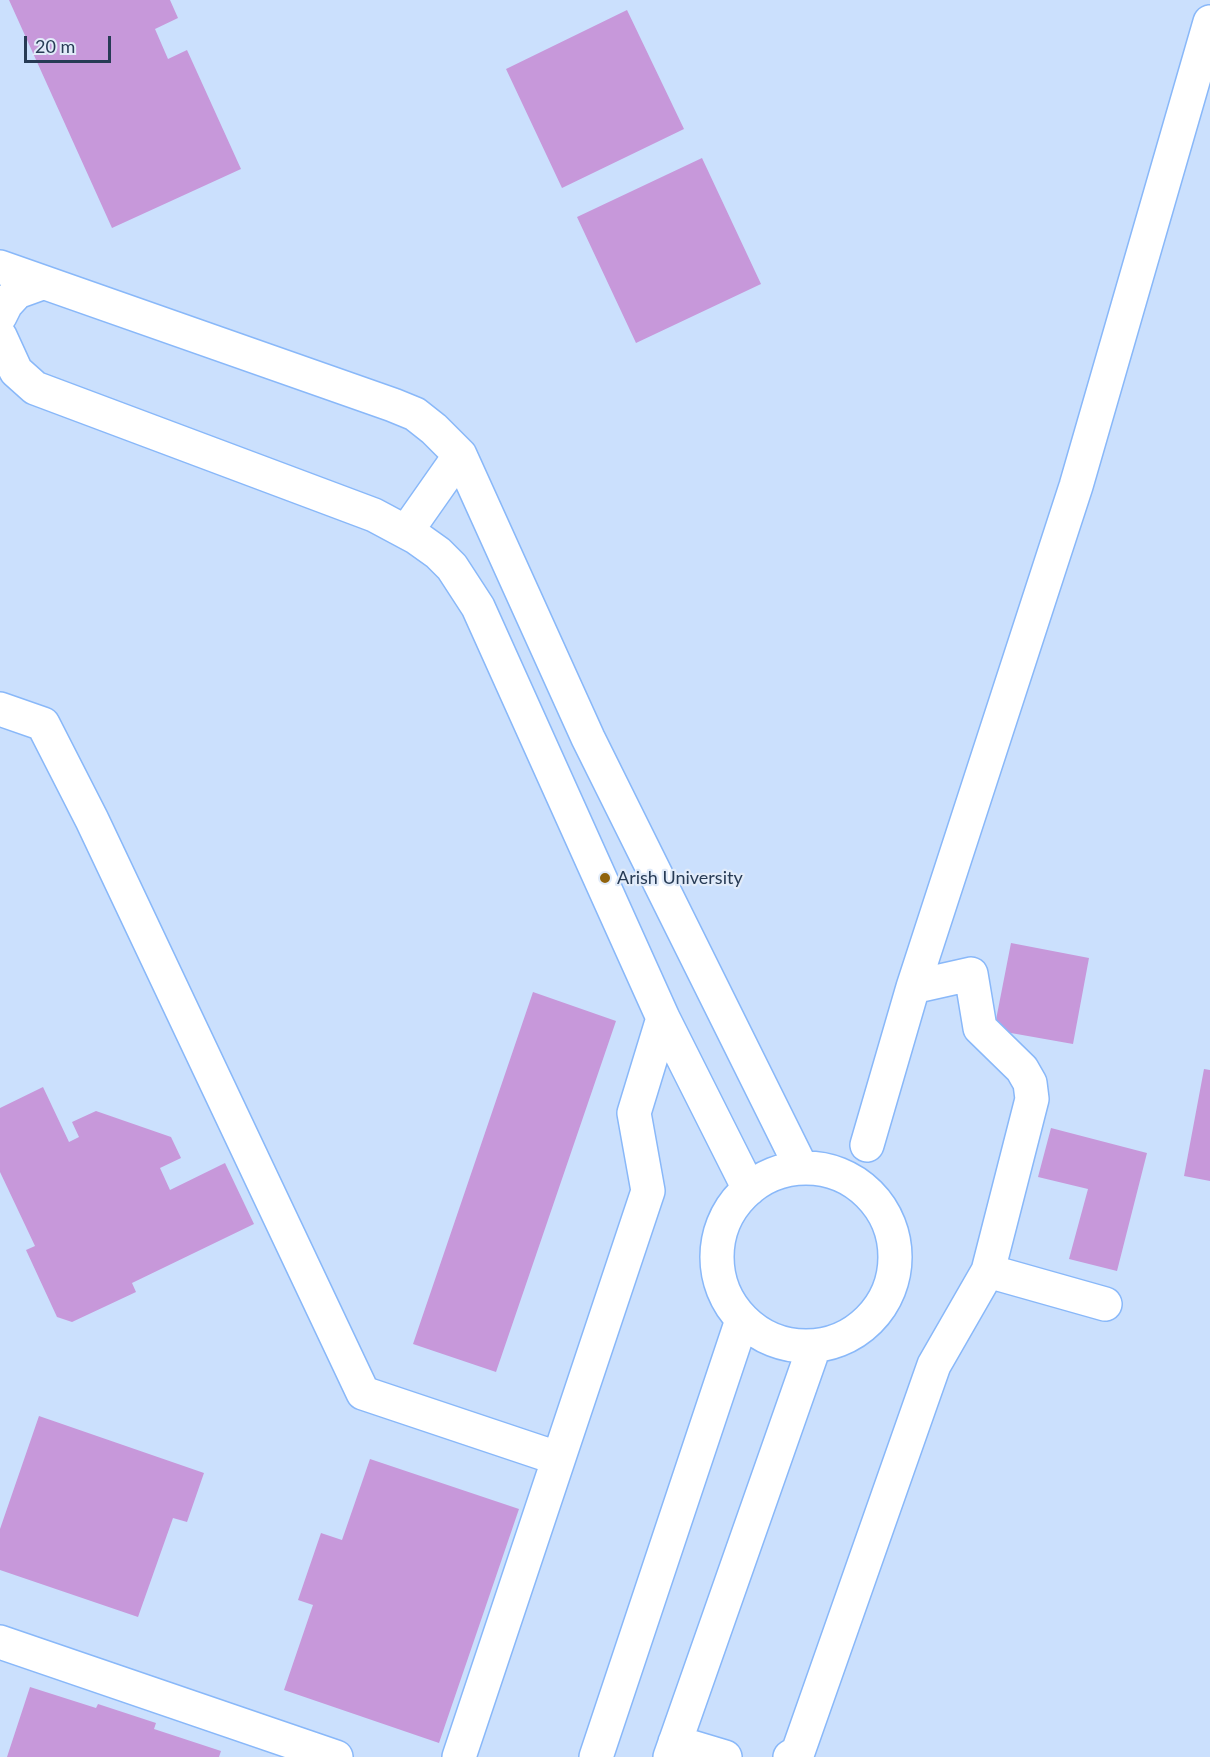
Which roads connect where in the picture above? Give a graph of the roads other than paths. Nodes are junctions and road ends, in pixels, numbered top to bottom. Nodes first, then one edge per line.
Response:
1 (1210, 22) edge
2 (0, 267) edge
3 (42, 283) junction
4 (0, 316) edge
5 (0, 336) edge
6 (459, 455) junction
7 (406, 532) junction
8 (0, 709) edge
9 (913, 987) junction
10 (663, 1018) junction
11 (867, 1145) dead end
12 (801, 1167) junction
13 (749, 1189) junction
14 (988, 1271) junction
15 (1105, 1304) dead end
16 (742, 1320) junction
17 (814, 1347) junction
18 (557, 1458) junction
19 (0, 1642) edge
20 (673, 1749) edge
21 (336, 1757) edge
22 (459, 1757) edge
23 (596, 1757) edge
24 (725, 1757) edge
25 (790, 1757) edge

1 - 9 street
2 - 3 street
3 - 4 street
3 - 6 street
5 - 7 street
6 - 7 street
6 - 12 street
7 - 10 street
8 - 18 street
9 - 11 street
9 - 14 street
10 - 13 street
10 - 18 street
12 - 13 street
12 - 17 street
13 - 16 street
14 - 15 street
14 - 25 street
16 - 17 street
16 - 23 street
17 - 20 street
18 - 22 street
19 - 21 street
20 - 24 street

